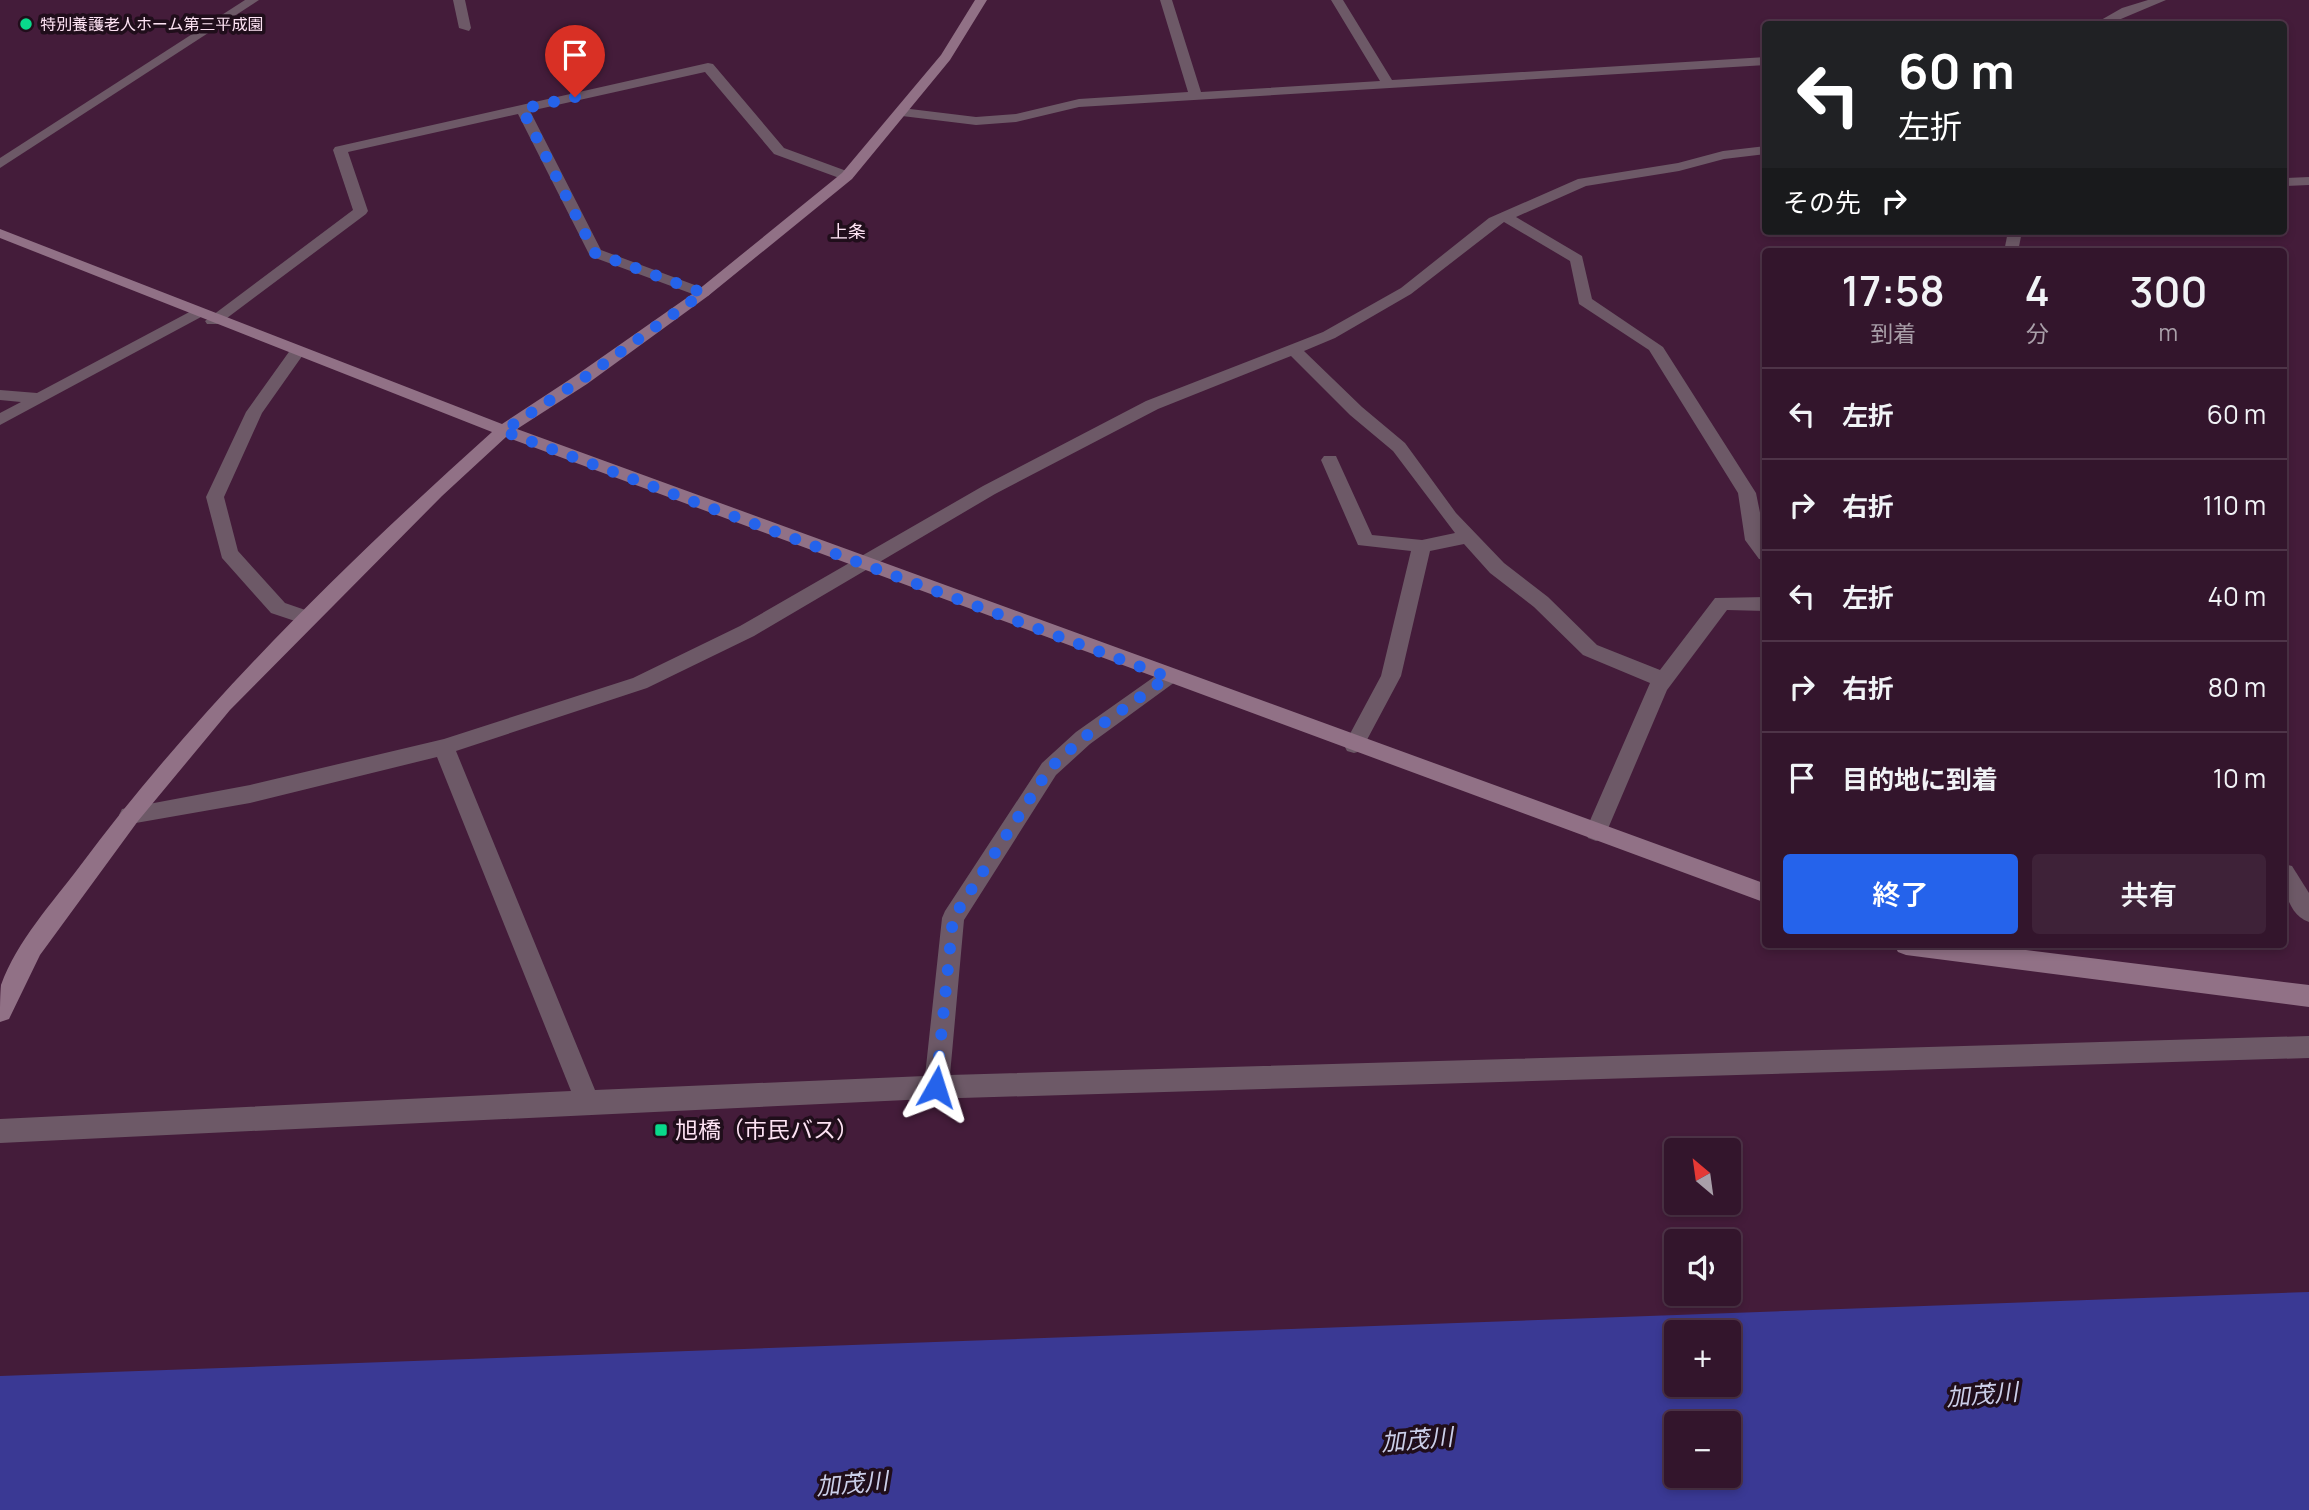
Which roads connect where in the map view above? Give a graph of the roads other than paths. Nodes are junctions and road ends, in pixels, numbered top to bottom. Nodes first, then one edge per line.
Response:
1 (253, 0) edge
2 (459, 0) edge
3 (981, 0) edge
4 (1166, 0) edge
5 (1337, 0) edge
6 (2160, 0) edge
7 (2106, 21) edge
8 (465, 28) dead end
9 (1762, 61) edge
10 (1388, 84) junction
11 (1196, 96) junction
12 (522, 109) junction
13 (902, 112) junction
14 (1762, 150) edge
15 (0, 164) edge
16 (847, 176) junction
17 (2287, 181) edge
18 (2309, 181) edge
19 (1505, 216) junction
20 (0, 233) edge
21 (703, 293) junction
22 (195, 314) junction
23 (214, 321) junction
24 (1293, 349) junction
25 (297, 352) junction
26 (0, 395) edge
27 (38, 398) junction
28 (0, 420) edge
29 (503, 431) junction
30 (1330, 460) dead end
31 (1468, 537) junction
32 (1422, 546) junction
33 (1762, 549) edge
34 (863, 564) junction
35 (1762, 601) edge
36 (307, 618) junction
37 (1168, 677) junction
38 (1662, 680) junction
39 (1354, 745) junction
40 (444, 747) junction
41 (130, 815) junction
42 (1596, 832) junction
43 (2287, 878) edge
44 (1762, 893) edge
45 (2309, 912) edge
46 (1930, 948) edge
47 (2309, 996) edge
48 (0, 1012) edge
49 (2309, 1047) edge
50 (936, 1087) junction
51 (587, 1100) junction
52 (0, 1131) edge

1 - 15 street
2 - 8 street
3 - 13 street
4 - 11 street
5 - 10 street
6 - 7 street
9 - 10 street
10 - 11 street
11 - 13 street
12 - 16 street
12 - 21 street
12 - 23 street
13 - 16 street
14 - 19 street
16 - 21 street
17 - 18 street
19 - 24 street
19 - 33 street
20 - 22 street
21 - 29 street
22 - 23 street
22 - 27 street
23 - 25 street
24 - 31 street
24 - 34 street
25 - 29 street
25 - 36 street
26 - 27 street
27 - 28 street
29 - 34 street
29 - 36 street
30 - 32 street
31 - 32 street
31 - 38 street
32 - 39 street
34 - 37 street
34 - 40 street
35 - 38 street
36 - 41 street
37 - 39 street
37 - 50 street
38 - 42 street
39 - 42 street
40 - 41 street
40 - 51 street
41 - 48 street
42 - 44 street
43 - 45 street
46 - 47 street
49 - 50 street
50 - 51 street
51 - 52 street

